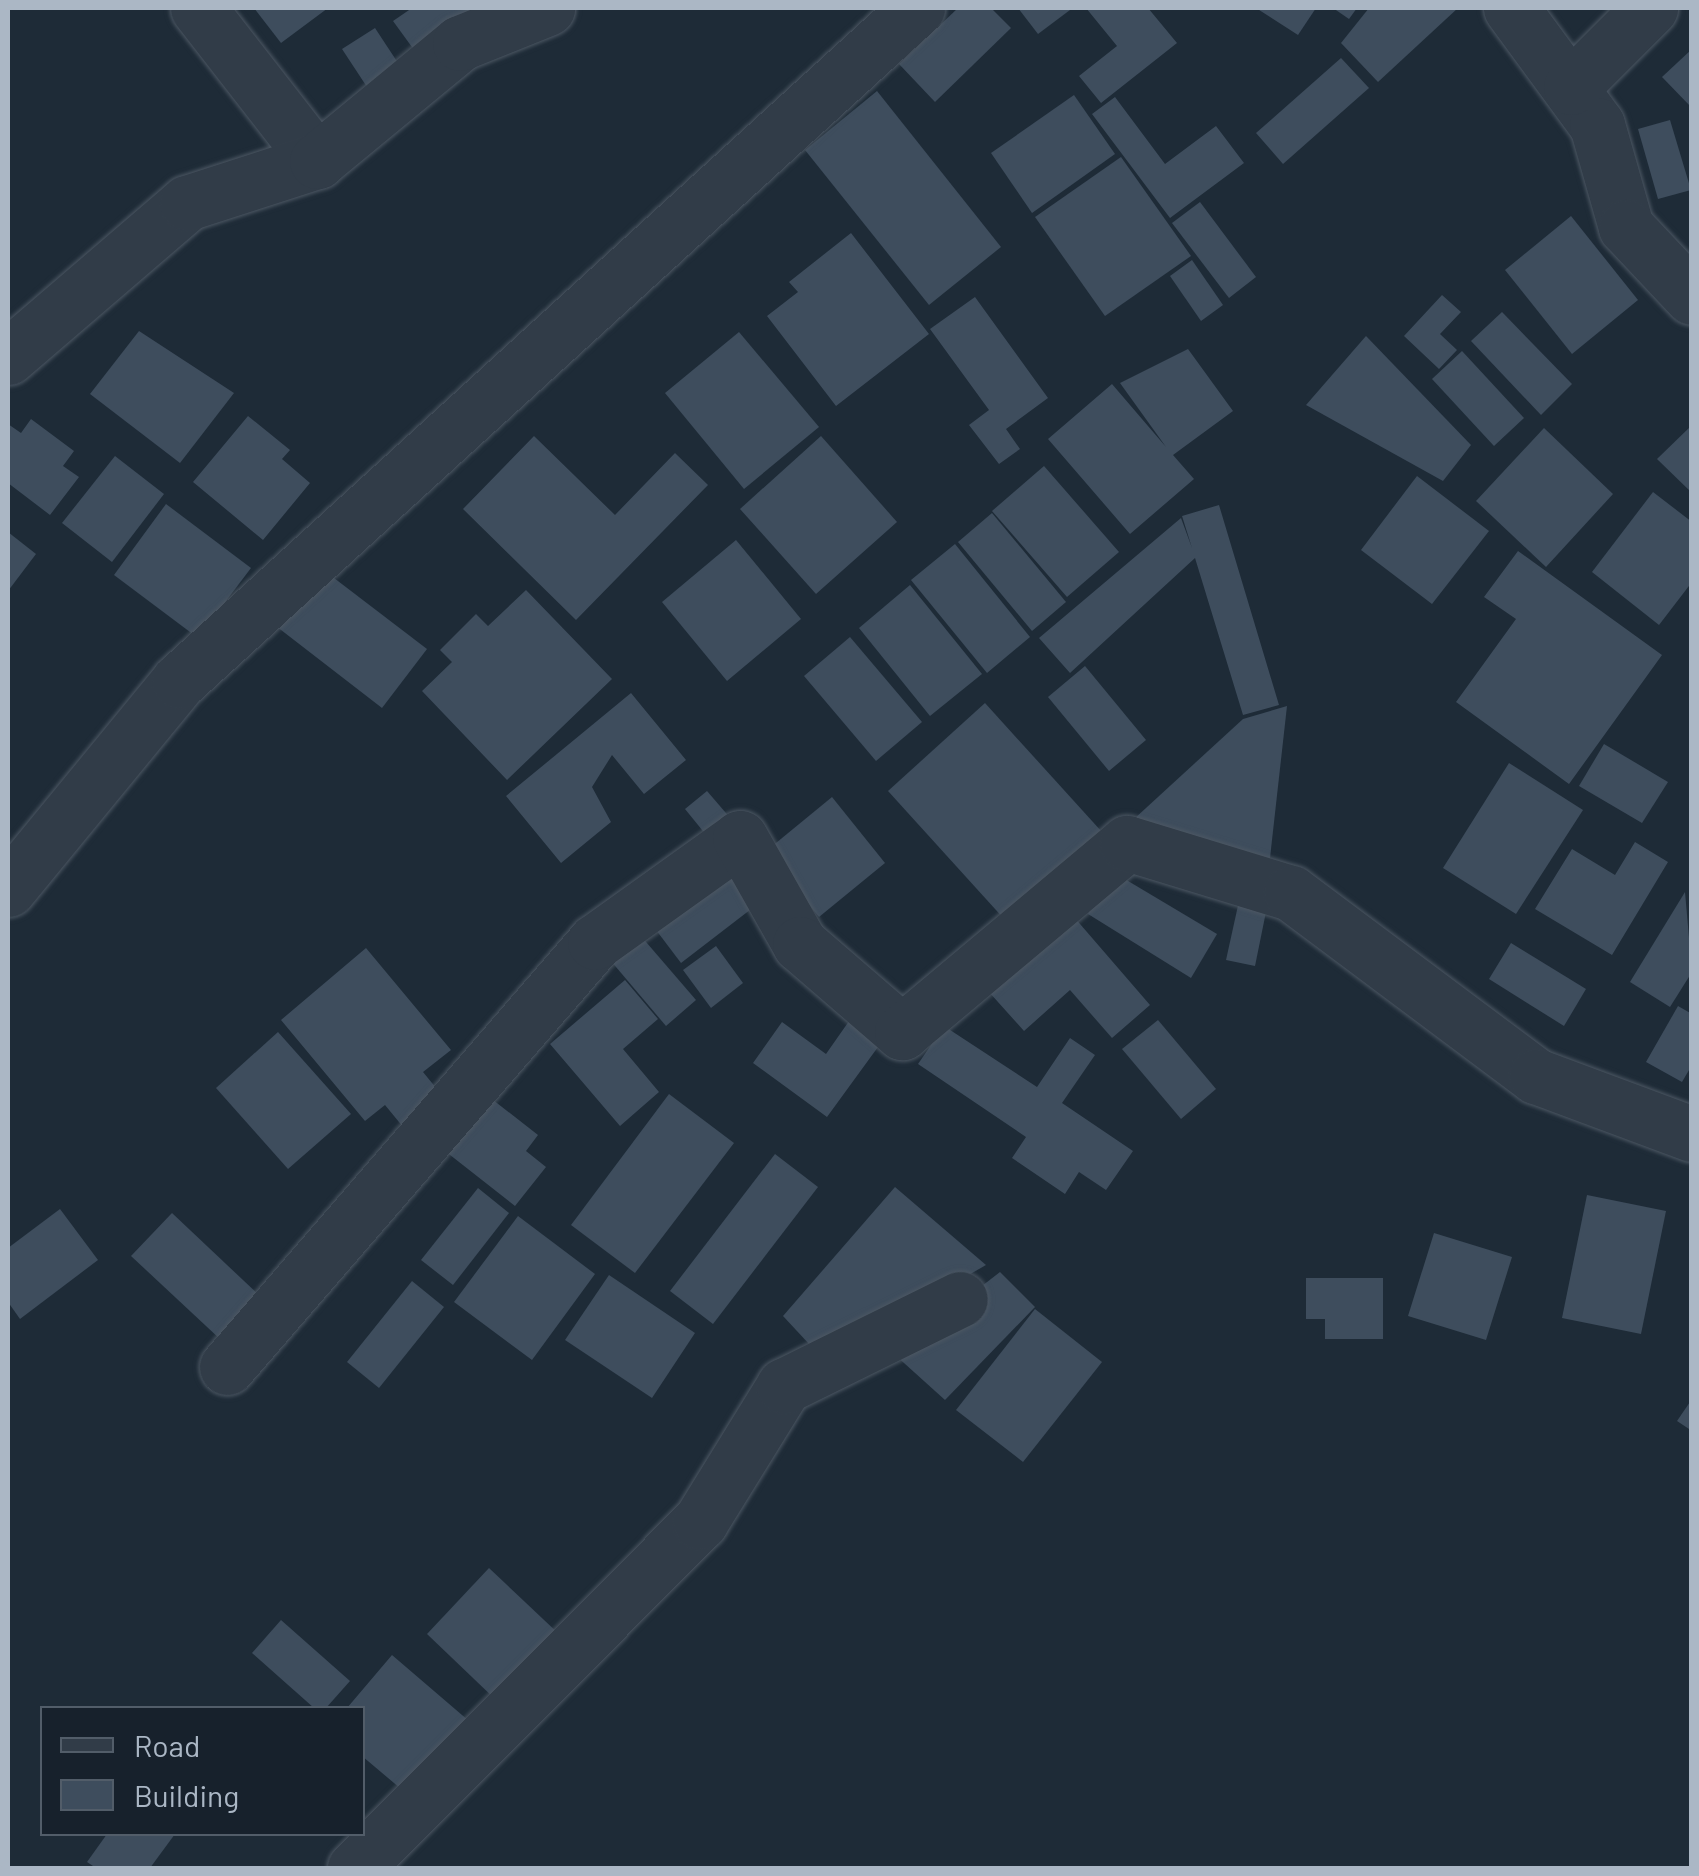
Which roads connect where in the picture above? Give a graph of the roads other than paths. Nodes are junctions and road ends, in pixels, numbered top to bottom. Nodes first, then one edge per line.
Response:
1 (198, 8) edge
2 (547, 8) edge
3 (917, 8) edge
4 (1511, 8) edge
5 (1650, 8) edge
6 (1571, 87) junction
7 (317, 161) junction
8 (1692, 297) edge
9 (8, 357) edge
10 (8, 889) edge
11 (1692, 1134) edge
12 (960, 1299) dead end
13 (227, 1367) dead end
14 (355, 1868) edge

1 - 7 street
2 - 7 street
3 - 10 street
4 - 6 street
5 - 6 street
6 - 8 street
7 - 9 street
11 - 13 street
12 - 14 street

